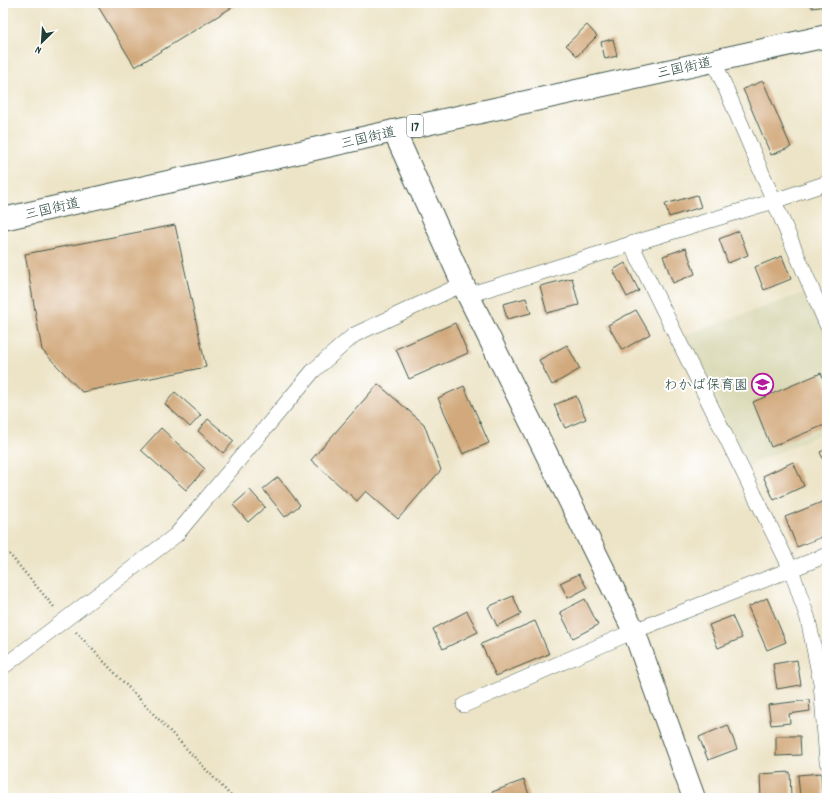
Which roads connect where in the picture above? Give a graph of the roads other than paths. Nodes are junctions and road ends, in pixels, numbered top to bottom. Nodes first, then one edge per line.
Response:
1 (827, 36) edge
2 (714, 61) junction
3 (394, 131) junction
4 (827, 183) edge
5 (774, 201) junction
6 (3, 219) edge
7 (631, 244) junction
8 (466, 290) junction
9 (827, 325) edge
10 (827, 555) edge
11 (791, 569) junction
12 (634, 630) junction
13 (3, 667) edge
14 (464, 705) dead end
15 (827, 762) edge
16 (694, 798) edge

1 - 2 main road, 三国街道 / 17
2 - 3 main road, 三国街道 / 17
2 - 5 street
3 - 6 main road, 三国街道 / 17
3 - 8 main road
4 - 5 street
5 - 7 street
5 - 9 street
7 - 8 street
7 - 11 street
8 - 12 main road
8 - 13 street
10 - 11 street
11 - 12 street
11 - 15 street
12 - 14 street
12 - 16 main road

